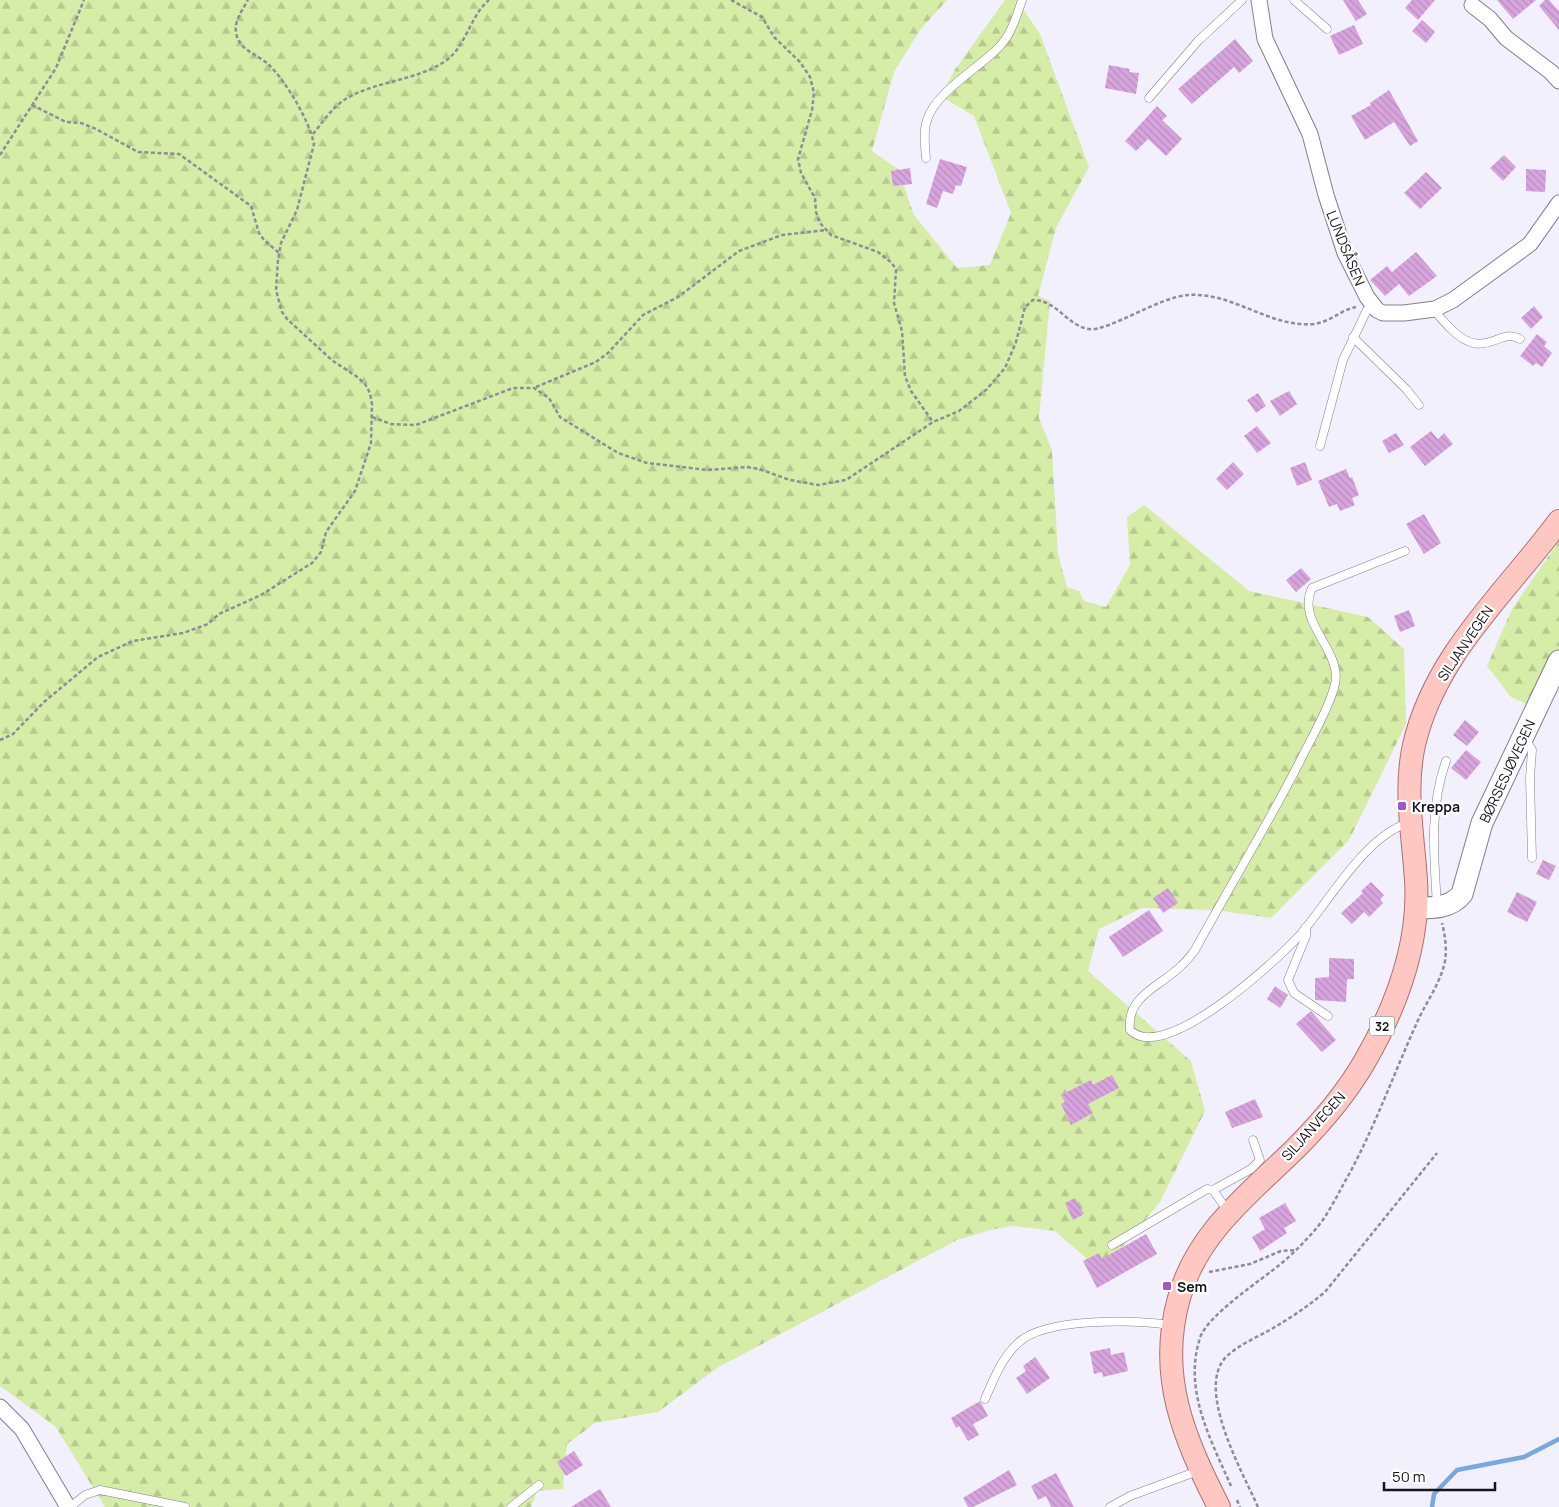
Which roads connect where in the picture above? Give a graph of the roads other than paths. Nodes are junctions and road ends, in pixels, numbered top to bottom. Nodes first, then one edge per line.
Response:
1 (1022, 0) edge
2 (1242, 0) edge
3 (1259, 0) edge
4 (1294, 0) edge
5 (1472, 5) dead end
6 (1327, 28) dead end
7 (1559, 81) edge
8 (1149, 98) dead end
9 (926, 158) dead end
10 (1559, 203) edge
11 (1372, 304) junction
12 (1435, 309) junction
13 (1353, 337) junction
14 (1520, 339) dead end
15 (1419, 405) dead end
16 (1320, 446) dead end
17 (1559, 520) edge
18 (1405, 551) dead end
19 (1559, 661) edge
20 (1523, 736) junction
21 (1446, 761) dead end
22 (1410, 822) junction
23 (1532, 858) dead end
24 (1427, 908) junction
25 (1306, 927) junction
26 (1328, 1016) dead end
27 (1253, 1140) dead end
28 (1213, 1190) junction
29 (1229, 1212) junction
30 (1112, 1244) dead end
31 (1173, 1325) junction
32 (985, 1399) dead end
33 (0, 1407) edge
34 (1201, 1470) junction
35 (539, 1485) dead end
36 (69, 1507) edge
37 (185, 1507) edge
38 (511, 1507) edge
39 (1110, 1507) edge
40 (1219, 1507) edge

1 - 9 lane
2 - 8 lane
3 - 11 street, LUNDSÅSEN
4 - 6 lane
5 - 7 street
10 - 12 street
11 - 12 street
11 - 13 lane
12 - 14 lane
13 - 15 lane
13 - 16 lane
17 - 22 main road, SILJANVEGEN / 32
18 - 25 lane
19 - 20 main road, BØRSESJØVEGEN
20 - 23 lane
20 - 24 main road, BØRSESJØVEGEN
21 - 24 lane
22 - 24 main road, SILJANVEGEN / 32
22 - 25 lane
24 - 29 main road, SILJANVEGEN / 32
25 - 26 lane
27 - 28 lane
28 - 29 lane
28 - 30 lane
29 - 31 main road, SILJANVEGEN / 32
31 - 32 lane
31 - 34 main road, SILJANVEGEN / 32
33 - 36 street
34 - 39 lane
34 - 40 main road, SILJANVEGEN / 32
35 - 38 lane
36 - 37 lane

